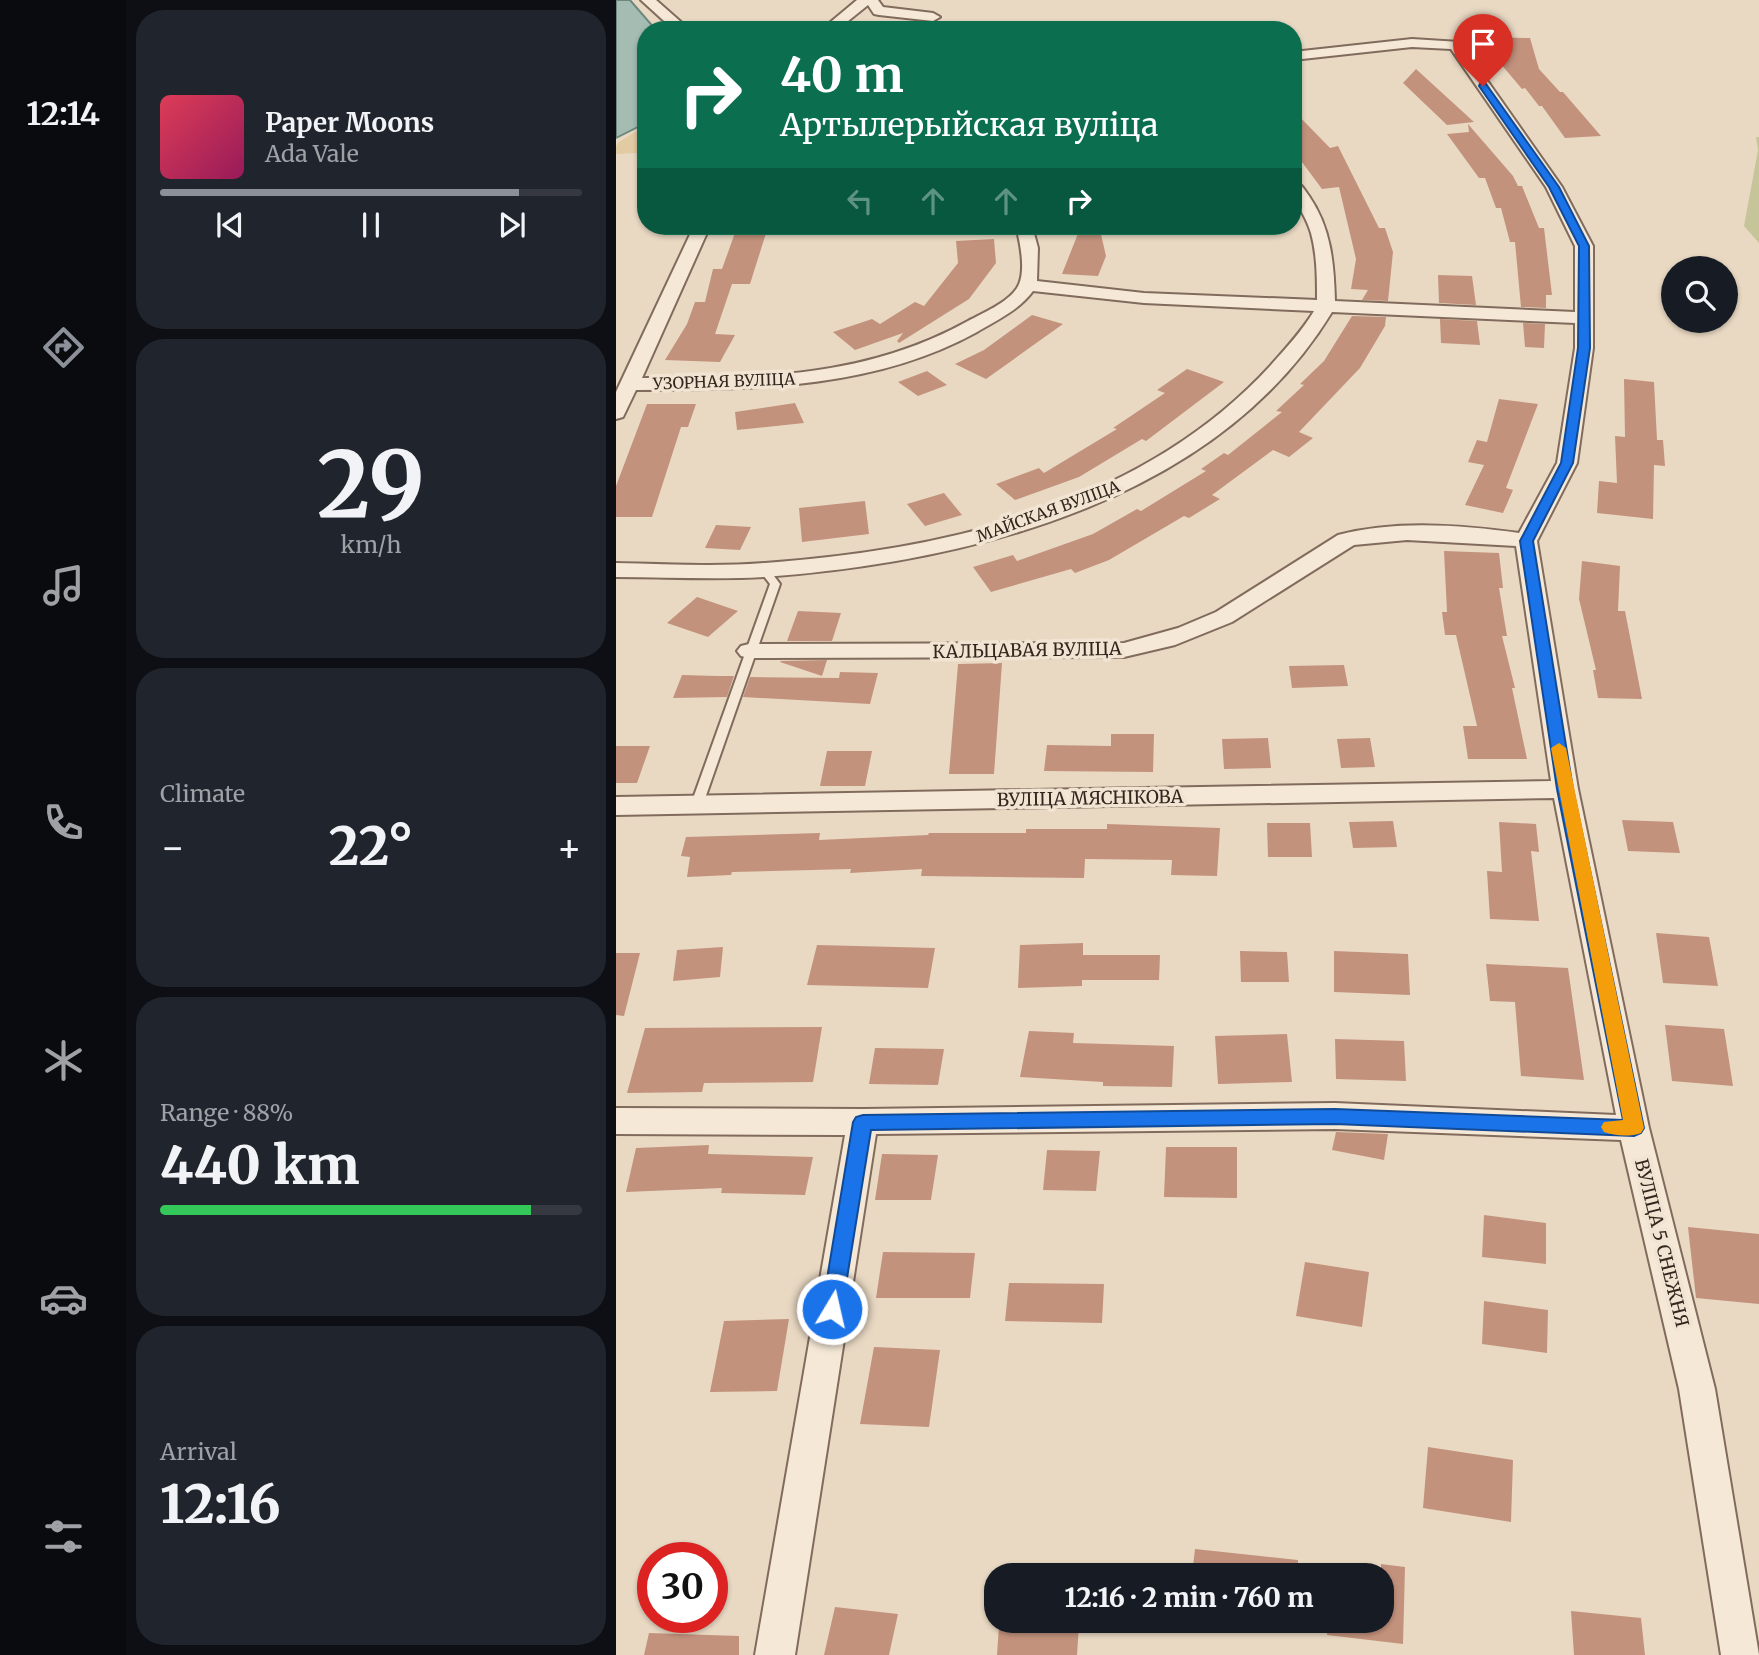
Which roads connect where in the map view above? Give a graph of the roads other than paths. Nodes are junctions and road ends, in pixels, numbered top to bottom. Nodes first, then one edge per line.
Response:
1 (648, 0) edge
2 (865, 0) edge
3 (871, 0) edge
4 (933, 18) dead end
5 (672, 21) edge
6 (839, 21) edge
7 (1302, 55) edge
8 (1302, 197) edge
9 (698, 235) edge
10 (1026, 235) edge
11 (1028, 285) junction
12 (1326, 307) junction
13 (1584, 318) junction
14 (629, 383) junction
15 (616, 413) edge
16 (1527, 541) junction
17 (616, 570) edge
18 (764, 570) junction
19 (749, 651) junction
20 (1565, 789) junction
21 (616, 806) edge
22 (696, 807) junction
23 (616, 1121) edge
24 (863, 1122) junction
25 (1634, 1128) junction
26 (775, 1655) edge
27 (1741, 1655) edge

1 - 5 street
2 - 6 street
3 - 4 street
7 - 13 street
8 - 12 street
9 - 14 street
10 - 11 street
11 - 12 street
11 - 14 street, УЗОРНАЯ ВУЛІЦА
12 - 13 street
12 - 18 street, МАЙСКАЯ ВУЛІЦА
13 - 16 street
14 - 15 street
16 - 19 street, КАЛЬЦАВАЯ ВУЛІЦА
16 - 20 street, ВУЛІЦА 5 СНЕЖНЯ
17 - 18 street, МАЙСКАЯ ВУЛІЦА
18 - 19 lane
19 - 22 lane
20 - 22 street, ВУЛІЦА МЯСНІКОВА
20 - 25 street, ВУЛІЦА 5 СНЕЖНЯ
21 - 22 street, ВУЛІЦА МЯСНІКОВА
23 - 24 street
24 - 25 street
24 - 26 street
25 - 27 street, ВУЛІЦА 5 СНЕЖНЯ

